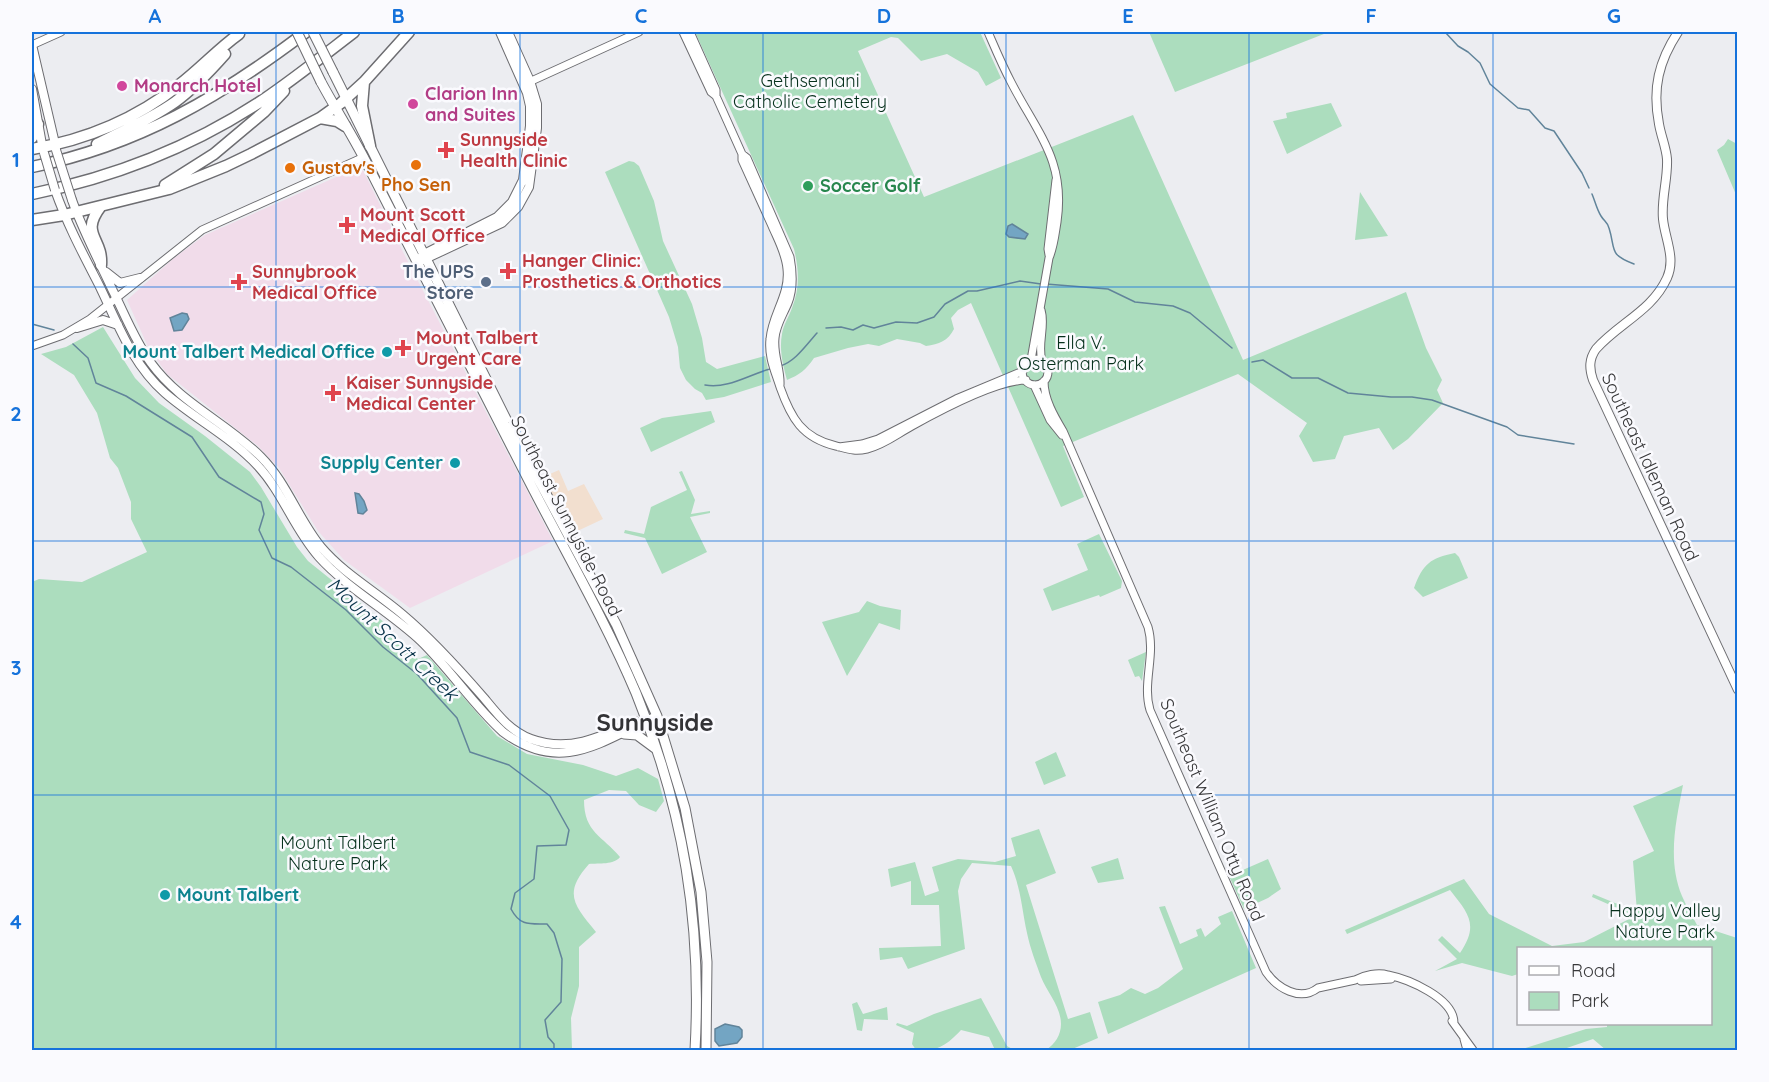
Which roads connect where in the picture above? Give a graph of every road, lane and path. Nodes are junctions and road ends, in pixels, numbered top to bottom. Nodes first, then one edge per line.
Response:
1 (61, 32) edge
2 (297, 32) edge
3 (306, 32) edge
4 (314, 32) edge
5 (354, 32) edge
6 (409, 32) edge
7 (500, 32) edge
8 (508, 32) edge
9 (638, 32) edge
10 (645, 32) edge
11 (683, 32) edge
12 (690, 32) edge
13 (988, 32) edge
14 (1678, 32) edge
15 (240, 33) edge
16 (32, 45) edge
17 (302, 72) junction
18 (364, 82) junction
19 (526, 83) junction
20 (32, 90) edge
21 (716, 96) junction
22 (346, 99) junction
23 (335, 107) junction
24 (320, 118) junction
25 (38, 124) junction
26 (345, 126) junction
27 (32, 138) edge
28 (370, 146) junction
29 (55, 147) junction
30 (39, 150) edge
31 (364, 157) junction
32 (64, 160) junction
33 (32, 167) edge
34 (157, 190) junction
35 (32, 194) edge
36 (101, 206) junction
37 (76, 212) junction
38 (64, 215) junction
39 (32, 220) edge
40 (425, 256) junction
41 (416, 261) junction
42 (102, 267) junction
43 (140, 278) junction
44 (116, 298) junction
45 (108, 305) junction
46 (1041, 310) junction
47 (118, 325) junction
48 (77, 328) junction
49 (32, 346) edge
50 (1031, 360) junction
51 (1042, 361) junction
52 (1023, 371) junction
53 (1026, 380) junction
54 (1044, 381) junction
55 (1035, 385) junction
56 (493, 410) junction
57 (194, 415) junction
58 (508, 423) junction
59 (236, 435) junction
60 (1064, 437) junction
61 (839, 447) junction
62 (519, 461) junction
63 (535, 476) junction
64 (279, 487) junction
65 (596, 609) junction
66 (616, 624) junction
67 (1737, 690) edge
68 (656, 714) junction
69 (646, 719) junction
70 (498, 721) junction
71 (624, 734) junction
72 (656, 749) junction
73 (1464, 1039) junction
74 (695, 1050) edge
75 (706, 1050) edge
76 (1467, 1050) edge
77 (1473, 1050) edge

1 - 16 street
2 - 23 main road, Southeast Sunnyside Road, bridge
3 - 32 highway
4 - 22 main road, Southeast Sunnyside Road, bridge
5 - 17 highway
6 - 18 highway
7 - 19 main road
8 - 19 main road
9 - 10 street
9 - 19 street
11 - 21 street
12 - 21 street
13 - 46 street
14 - 67 main road, Southeast Idleman Road
15 - 29 highway
15 - 32 highway
16 - 29 main road
17 - 34 highway
17 - 35 highway
18 - 22 highway
18 - 28 highway
19 - 40 main road
20 - 25 main road
21 - 61 street
22 - 23 highway
22 - 28 main road, Southeast Sunnyside Road
23 - 24 highway
23 - 26 main road, Southeast Sunnyside Road
24 - 26 highway
24 - 34 highway
25 - 27 highway
25 - 30 main road
26 - 31 main road, Southeast Sunnyside Road
28 - 40 main road, Southeast Sunnyside Road
29 - 30 highway
29 - 37 main road, bridge
30 - 38 main road, bridge
31 - 41 main road, Southeast Sunnyside Road
31 - 43 street
32 - 33 highway
34 - 36 highway
36 - 37 highway
36 - 42 highway
37 - 38 highway
37 - 42 main road
38 - 39 highway
38 - 45 main road
40 - 41 main road
40 - 58 main road, Southeast Sunnyside Road
41 - 56 main road, Southeast Sunnyside Road
42 - 43 main road
42 - 44 main road
43 - 44 street
44 - 45 street
44 - 59 main road
45 - 47 main road
45 - 48 street
46 - 50 street
46 - 51 street
47 - 48 main road
47 - 57 main road
48 - 49 street
50 - 51 street
50 - 52 street
51 - 54 street
52 - 53 street
52 - 61 street
53 - 55 street
53 - 61 street
54 - 55 street
54 - 60 street, Southeast William Otty Road
55 - 60 street, Southeast William Otty Road
56 - 58 main road
56 - 62 main road, Southeast Sunnyside Road
57 - 59 main road
57 - 64 main road
58 - 63 main road, Southeast Sunnyside Road
59 - 64 main road
60 - 73 street, Southeast William Otty Road
62 - 63 main road
62 - 65 main road, Southeast Sunnyside Road
63 - 66 main road, Southeast Sunnyside Road
64 - 70 main road
65 - 66 main road
65 - 69 main road, Southeast Sunnyside Road
66 - 68 main road, Southeast Sunnyside Road
68 - 69 main road
68 - 75 main road, Southeast Sunnyside Road
69 - 70 main road
69 - 71 main road
69 - 72 main road, Southeast Sunnyside Road
70 - 71 main road
71 - 72 main road
72 - 74 main road, Southeast Sunnyside Road
73 - 76 street, Southeast William Otty Road
73 - 77 street, Southeast William Otty Road

